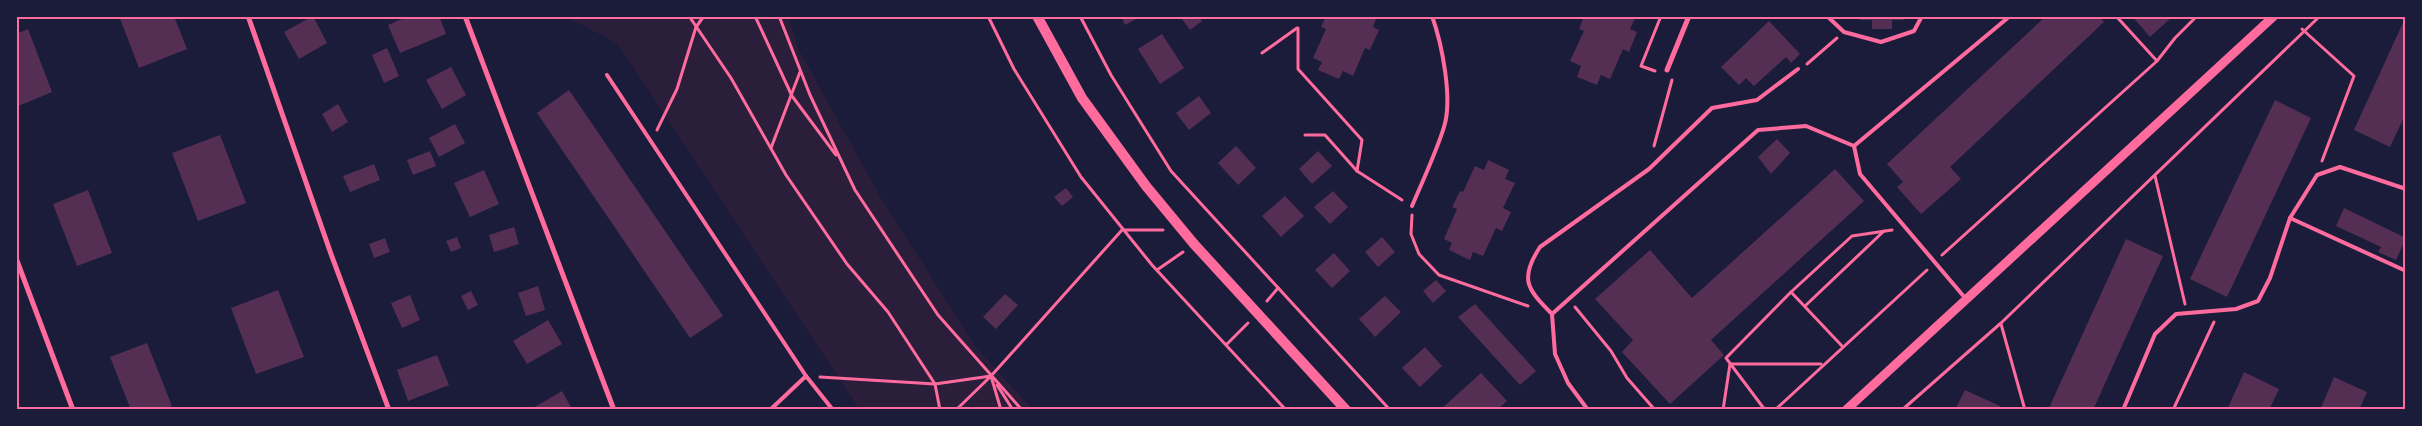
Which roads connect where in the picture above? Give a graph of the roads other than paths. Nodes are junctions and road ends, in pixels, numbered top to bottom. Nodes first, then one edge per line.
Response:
1 (248, 16) edge
2 (465, 16) edge
3 (1037, 16) edge
4 (1432, 16) edge
5 (1689, 16) edge
6 (1827, 16) edge
7 (1922, 16) edge
8 (2010, 16) edge
9 (2274, 16) edge
10 (1798, 69) road end
11 (1666, 72) road end
12 (607, 75) dead end
13 (1854, 146) junction
14 (2406, 189) edge
15 (1412, 206) road end
16 (2290, 218) junction
17 (16, 258) edge
18 (2406, 271) edge
19 (1966, 300) junction
20 (1552, 314) junction
21 (806, 376) junction
22 (73, 410) edge
23 (389, 410) edge
24 (614, 410) edge
25 (770, 410) edge
26 (833, 410) edge
27 (1346, 410) edge
28 (1588, 410) edge
29 (1846, 410) edge
30 (2123, 410) edge

1 - 23 street
2 - 24 street
3 - 27 main road
4 - 15 lane
5 - 11 street
6 - 7 lane
8 - 13 lane
9 - 19 street
10 - 20 lane
12 - 21 lane
13 - 19 lane
13 - 20 lane
14 - 16 lane
16 - 18 lane
16 - 30 lane
17 - 22 street
19 - 29 street
20 - 28 lane
21 - 25 lane
21 - 26 lane

